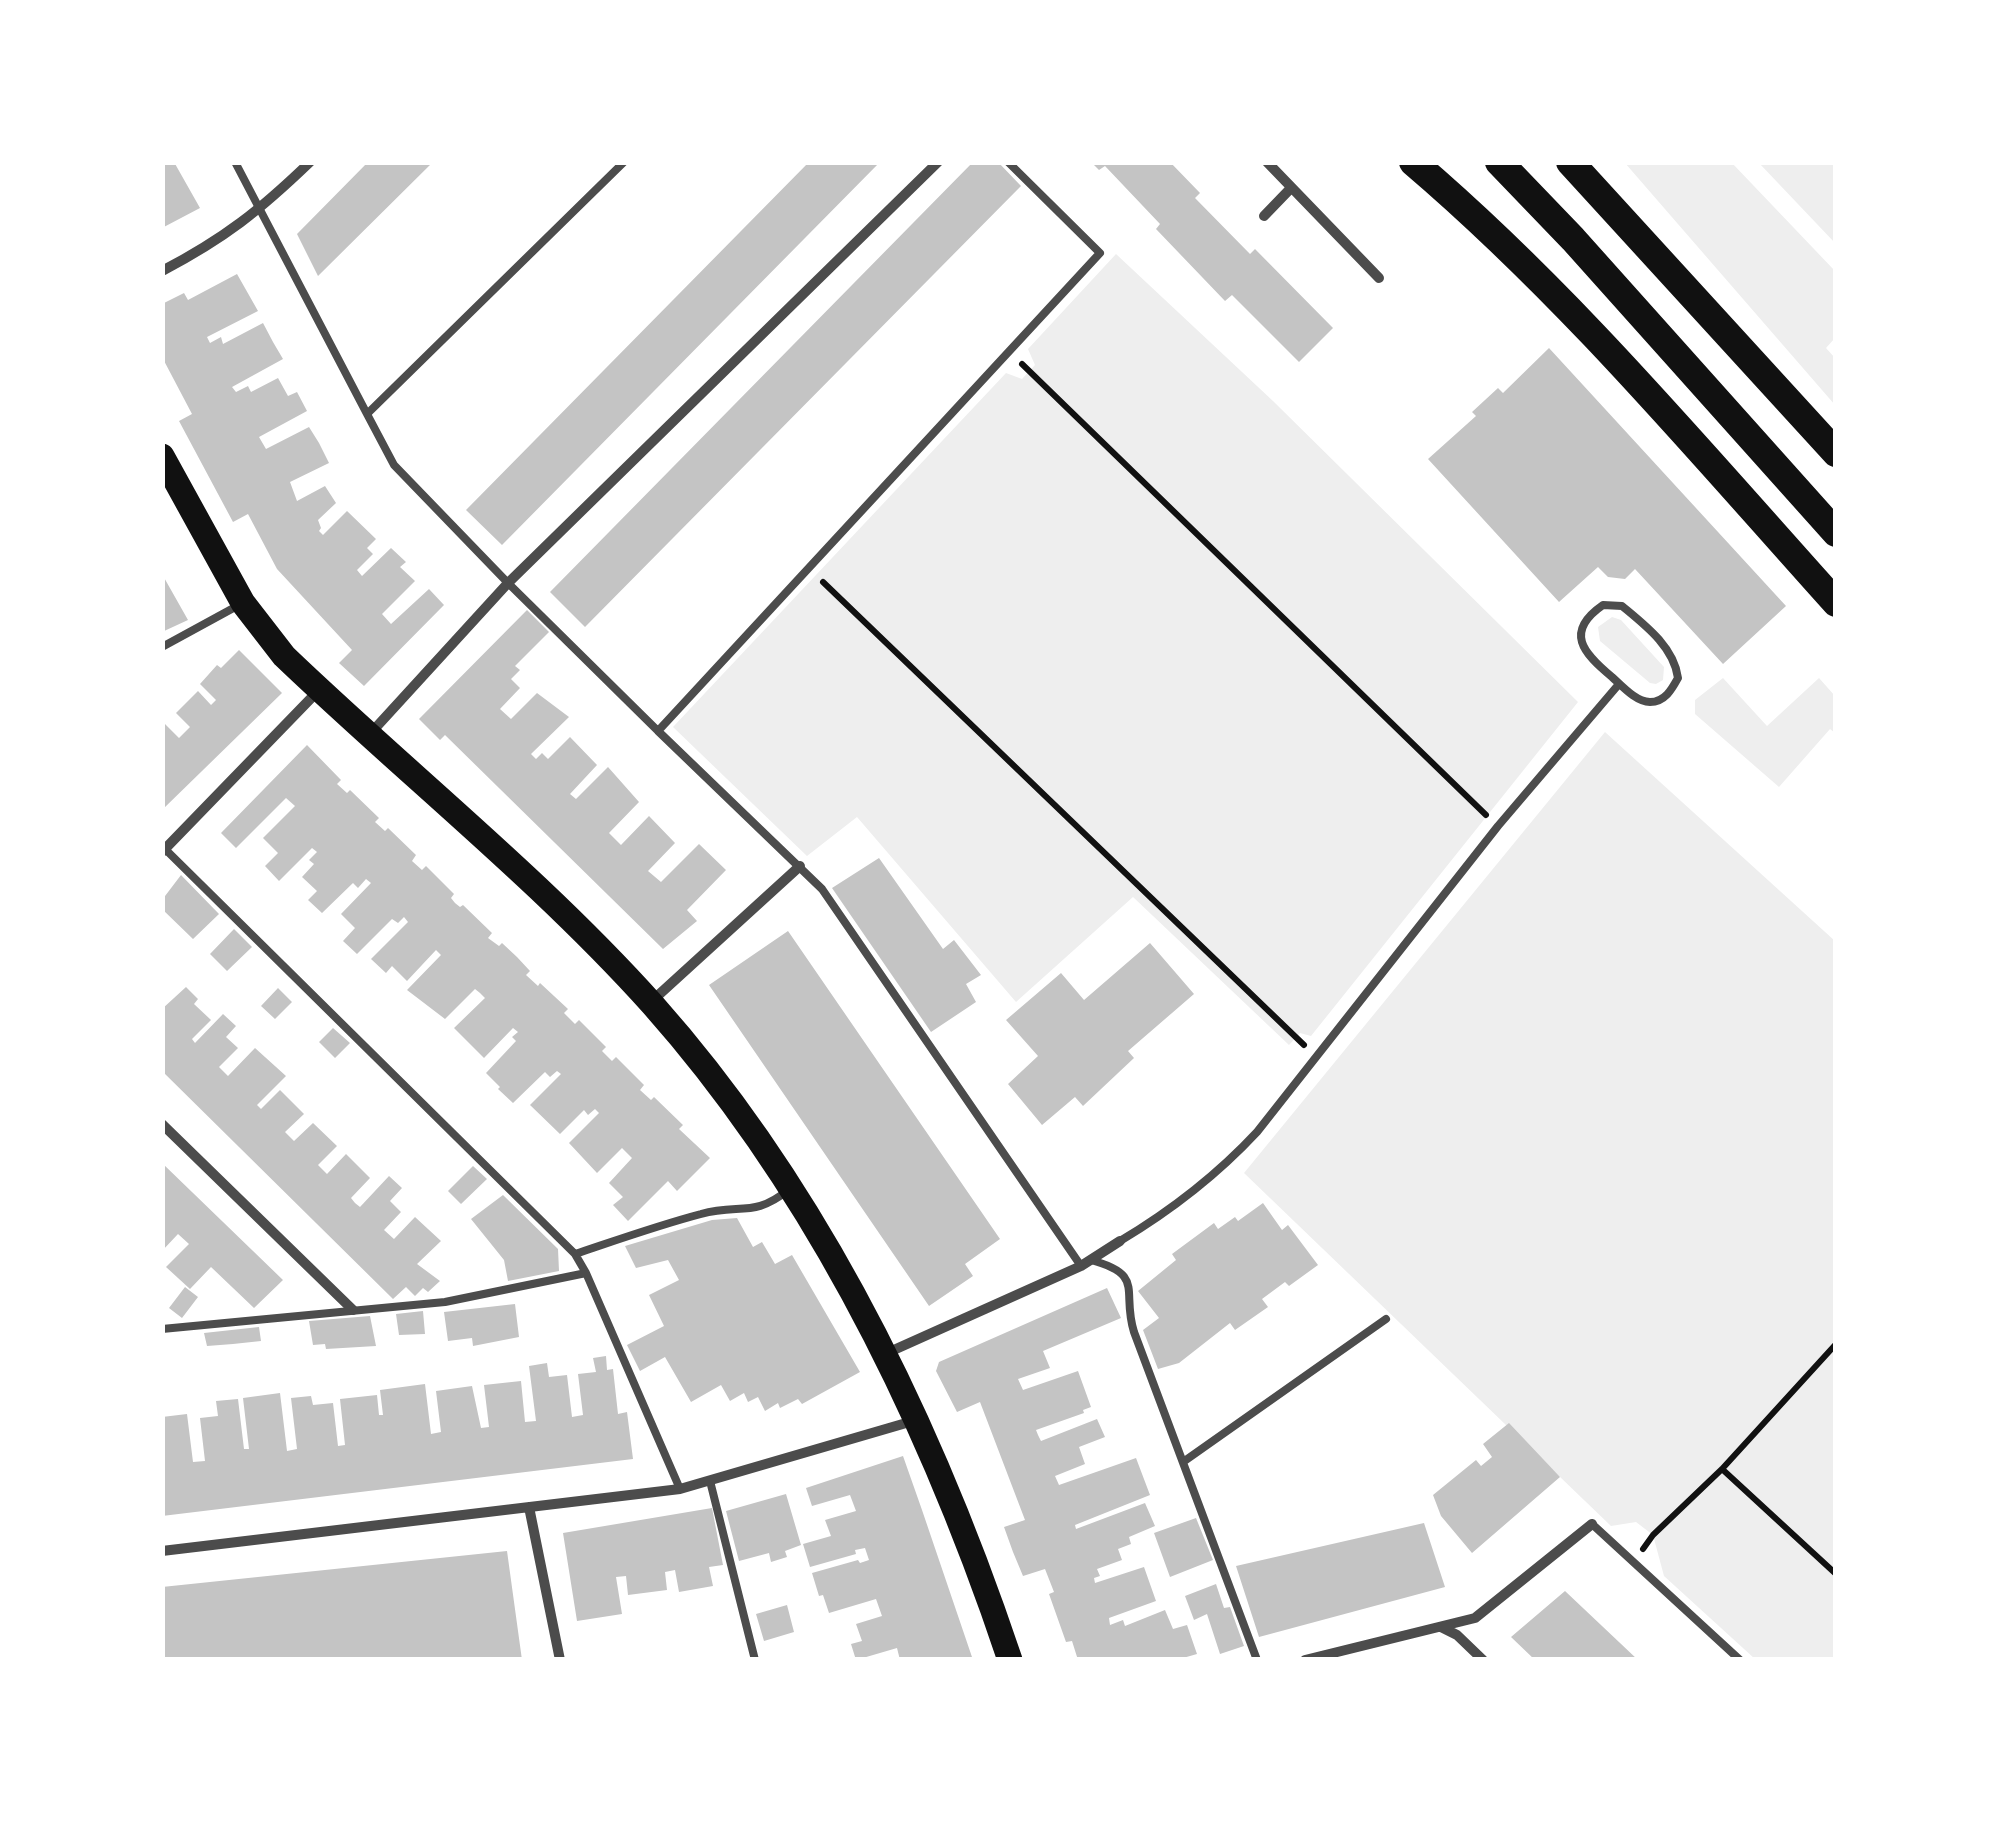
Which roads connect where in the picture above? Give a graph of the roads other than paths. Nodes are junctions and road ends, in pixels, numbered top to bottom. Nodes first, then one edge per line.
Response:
1 (235, 162) edge
2 (310, 162) edge
3 (624, 162) edge
4 (938, 162) edge
5 (1008, 162) edge
6 (1267, 162) edge
7 (1413, 162) edge
8 (1481, 162) edge
9 (1499, 162) edge
10 (1572, 162) edge
11 (1292, 188) junction
12 (260, 210) junction
13 (1264, 216) dead end
14 (1573, 239) junction
15 (162, 271) edge
16 (1379, 278) dead end
17 (367, 414) junction
18 (1836, 453) edge
19 (162, 456) edge
20 (1836, 533) edge
21 (508, 583) junction
22 (243, 603) junction
23 (1836, 603) edge
24 (162, 646) edge
25 (1619, 684) junction
26 (319, 690) junction
27 (658, 731) junction
28 (368, 735) junction
29 (163, 850) edge
30 (800, 866) junction
31 (650, 1003) junction
32 (162, 1124) edge
33 (789, 1189) junction
34 (1120, 1241) joint
35 (575, 1254) junction
36 (1085, 1263) junction
37 (586, 1274) junction
38 (353, 1310) junction
39 (1386, 1319) dead end
40 (162, 1329) edge
41 (884, 1354) junction
42 (918, 1420) junction
43 (1183, 1462) junction
44 (710, 1481) junction
45 (680, 1489) junction
46 (529, 1507) junction
47 (1592, 1524) joint
48 (162, 1551) edge
49 (1439, 1626) junction
50 (560, 1660) edge
51 (755, 1660) edge
52 (1010, 1660) edge
53 (1257, 1660) edge
54 (1304, 1660) edge
55 (1483, 1660) edge
56 (1740, 1660) edge

1 - 12 lane
2 - 12 street
3 - 17 lane
4 - 21 street
5 - 27 lane
6 - 11 street
7 - 23 highway
8 - 14 highway
9 - 14 highway
10 - 18 highway
11 - 13 street
11 - 16 street
12 - 15 street
12 - 17 lane
14 - 20 highway
17 - 21 lane
19 - 22 main road
21 - 27 lane
21 - 28 street
22 - 24 lane
22 - 26 main road
25 - 25 lane
25 - 34 lane
26 - 28 main road
26 - 29 street
27 - 30 lane
28 - 31 main road
29 - 35 lane
30 - 31 street
30 - 36 lane
31 - 33 main road
32 - 38 street
33 - 35 lane
33 - 41 main road
34 - 36 street
35 - 37 lane
36 - 41 street
36 - 43 lane
37 - 38 lane
37 - 45 lane
38 - 40 lane
39 - 43 lane
41 - 42 main road
42 - 44 street
42 - 52 main road
43 - 53 lane
44 - 45 street
44 - 51 lane
45 - 46 street
46 - 48 street
46 - 50 street
47 - 49 street
47 - 56 lane
49 - 54 street
49 - 55 street

